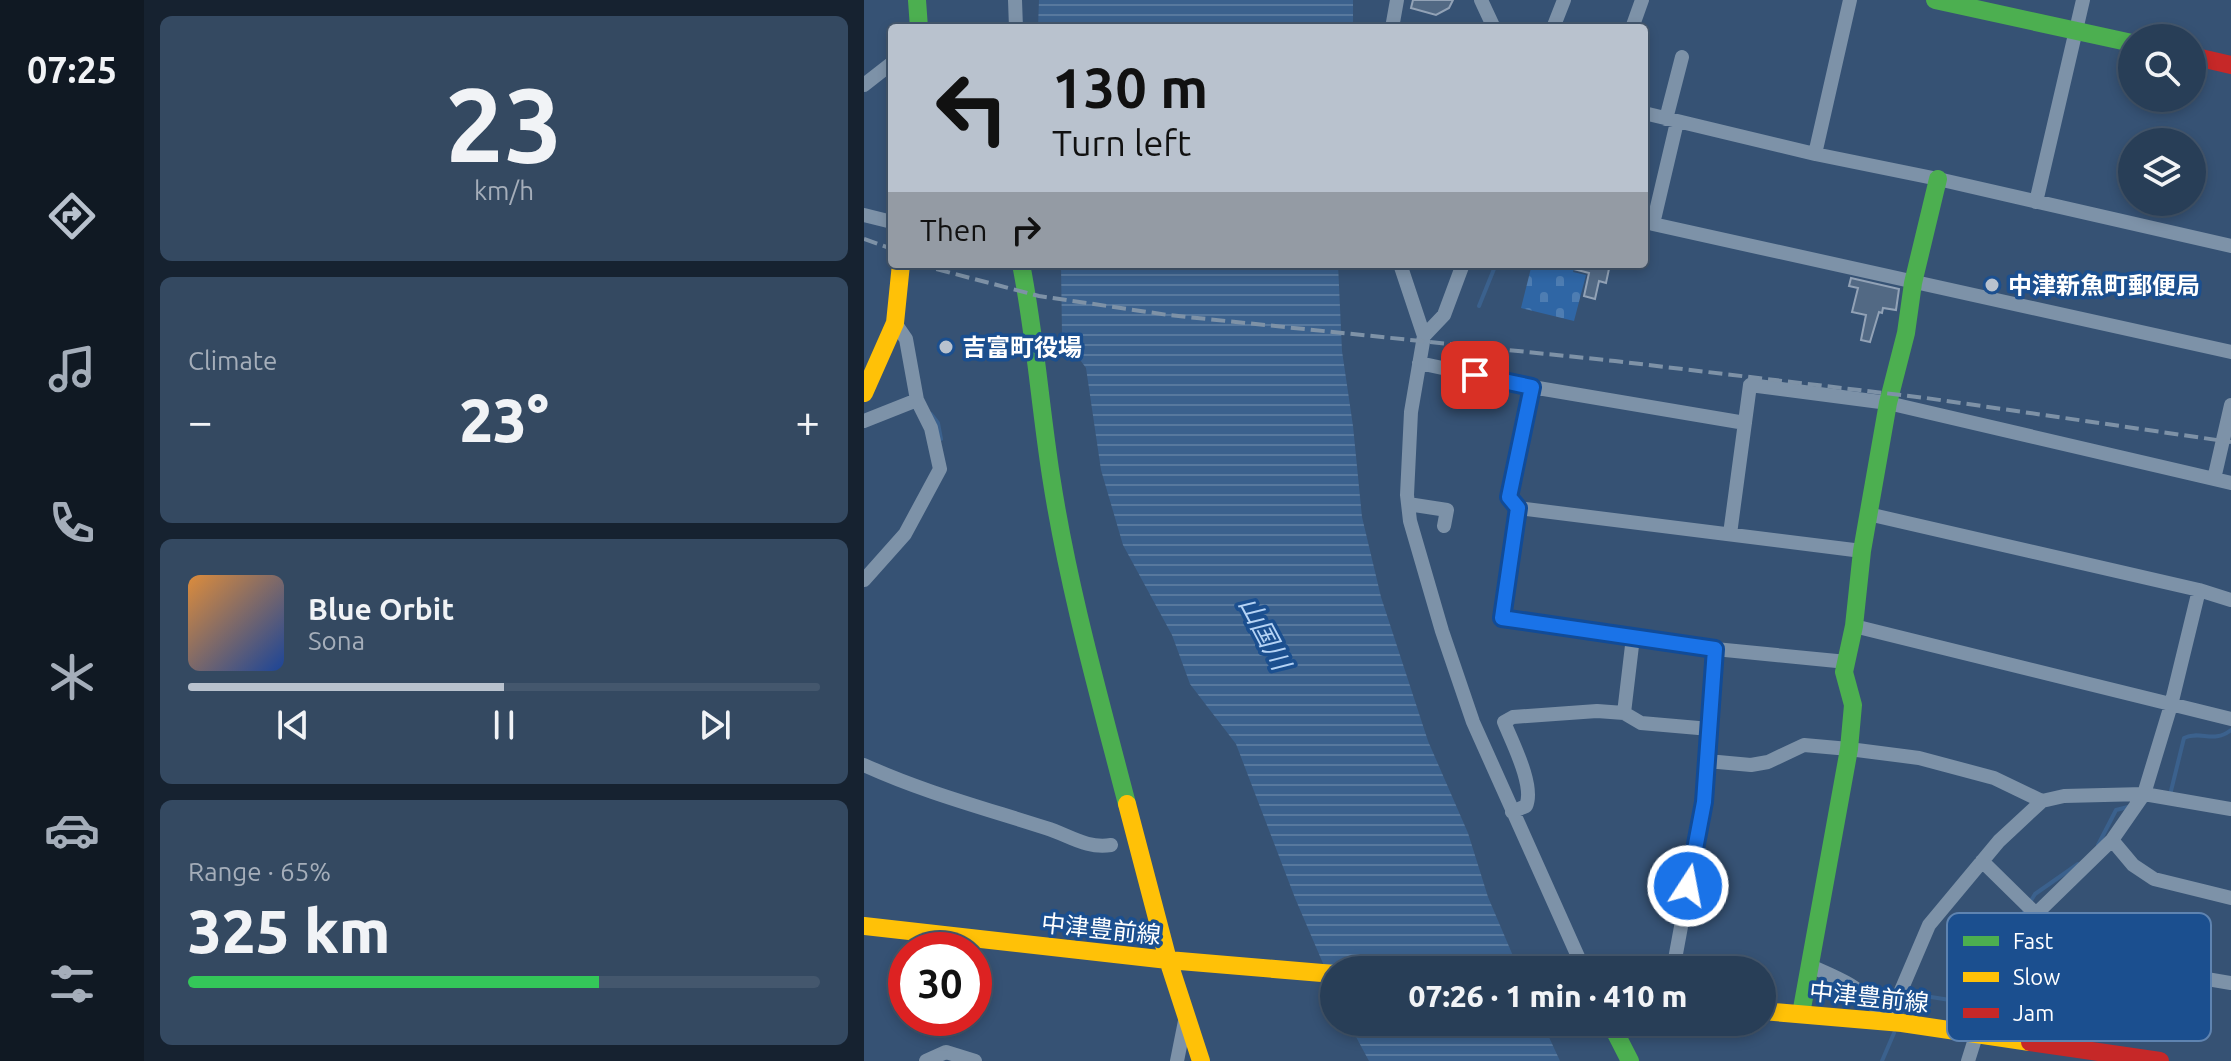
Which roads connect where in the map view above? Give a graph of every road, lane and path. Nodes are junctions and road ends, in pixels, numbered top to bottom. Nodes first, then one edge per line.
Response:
1 (1015, 0) edge
2 (1397, 0) edge
3 (1481, 0) edge
4 (1564, 0) edge
5 (1642, 0) edge
6 (1850, 0) edge
7 (1935, 0) edge
8 (2083, 0) edge
9 (918, 1) edge
10 (919, 24) edge
11 (1016, 24) edge
12 (1393, 24) edge
13 (1492, 24) edge
14 (1555, 24) edge
15 (1633, 24) edge
16 (2076, 31) junction
17 (2118, 40) edge
18 (1682, 57) dead end
19 (2206, 59) edge
20 (2231, 65) edge
21 (888, 66) edge
22 (864, 85) edge
23 (1648, 114) edge
24 (1672, 120) junction
25 (1815, 154) junction
26 (1938, 179) junction
27 (2036, 202) junction
28 (864, 215) edge
29 (888, 221) edge
30 (1649, 223) edge
31 (2231, 246) edge
32 (901, 268) edge
33 (1022, 268) edge
34 (1401, 268) edge
35 (1462, 268) edge
36 (1913, 283) junction
37 (895, 323) junction
38 (1424, 336) junction
39 (2231, 352) edge
40 (1419, 363) junction
41 (1532, 387) junction
42 (864, 393) edge
43 (917, 400) junction
44 (1888, 403) junction
45 (2231, 405) edge
46 (864, 421) edge
47 (1745, 423) junction
48 (2214, 479) junction
49 (2231, 483) edge
50 (1408, 504) junction
51 (1518, 508) junction
52 (1868, 514) junction
53 (1444, 526) dead end
54 (1730, 534) junction
55 (1862, 551) junction
56 (864, 580) edge
57 (2199, 590) junction
58 (2231, 600) edge
59 (1854, 626) junction
60 (1633, 637) junction
61 (1715, 649) junction
62 (1847, 662) junction
63 (2171, 705) junction
64 (1624, 713) junction
65 (2231, 719) edge
66 (1710, 729) junction
67 (1849, 749) junction
68 (1707, 761) junction
69 (864, 765) edge
70 (2144, 794) junction
71 (2042, 801) junction
72 (2231, 809) edge
73 (1512, 812) junction
74 (2112, 840) junction
75 (1111, 845) dead end
76 (1982, 861) junction
77 (2231, 898) edge
78 (2035, 913) edge
79 (2037, 913) edge
80 (864, 926) edge
81 (1578, 956) edge
82 (1676, 956) edge
83 (1168, 960) junction
84 (1810, 966) junction
85 (1320, 973) edge
86 (2211, 980) edge
87 (2231, 983) edge
88 (1187, 1012) junction
89 (1776, 1012) edge
90 (1801, 1014) junction
91 (1888, 1021) junction
92 (1947, 1029) edge
93 (1617, 1036) edge
94 (1976, 1041) edge
95 (2026, 1041) edge
96 (926, 1061) edge
97 (975, 1061) edge
98 (1177, 1061) edge
99 (1201, 1061) edge
100 (1630, 1061) edge
101 (1968, 1061) edge
102 (2160, 1061) edge

1 - 11 street
2 - 12 street
3 - 13 street
4 - 14 street
5 - 15 street
6 - 25 street
7 - 16 street
8 - 16 street
9 - 10 street
16 - 17 street
16 - 27 street
18 - 24 street
19 - 20 street
21 - 22 street
23 - 24 street
24 - 25 street
24 - 30 street
25 - 26 street
26 - 27 street
26 - 36 street
27 - 31 street
28 - 29 street
30 - 36 street
32 - 37 street
33 - 83 street
34 - 38 street
35 - 38 street
36 - 39 street
36 - 44 street
37 - 42 street
37 - 43 street
38 - 40 street
40 - 41 street
40 - 50 street
41 - 47 street
41 - 51 street
43 - 46 street
43 - 56 street
44 - 47 street
44 - 48 street
44 - 52 street
45 - 48 street
47 - 54 street
48 - 49 street
50 - 53 street
50 - 73 street
51 - 54 street
51 - 60 street
52 - 55 street
52 - 57 street
54 - 55 street
55 - 59 street
57 - 58 street
57 - 63 street
59 - 62 street
59 - 63 street
60 - 61 street
60 - 64 street
61 - 62 street
61 - 66 street
62 - 67 street
63 - 65 street
63 - 70 street
64 - 66 street
64 - 73 street
66 - 68 street
67 - 68 street
67 - 71 street
67 - 84 street
68 - 82 street
69 - 75 street
70 - 71 street
70 - 72 street
70 - 74 street
71 - 76 street
73 - 81 street
74 - 77 street
74 - 79 street
76 - 78 street
76 - 91 street
80 - 83 street, 中津豊前線
83 - 85 street, 中津豊前線
83 - 88 street
84 - 90 street
84 - 91 street
86 - 87 street
88 - 98 street
88 - 99 street
89 - 90 street, 中津豊前線
90 - 91 street, 中津豊前線
91 - 92 street, 中津豊前線
93 - 100 street
94 - 101 street
95 - 102 street, 中津豊前線
96 - 97 street

